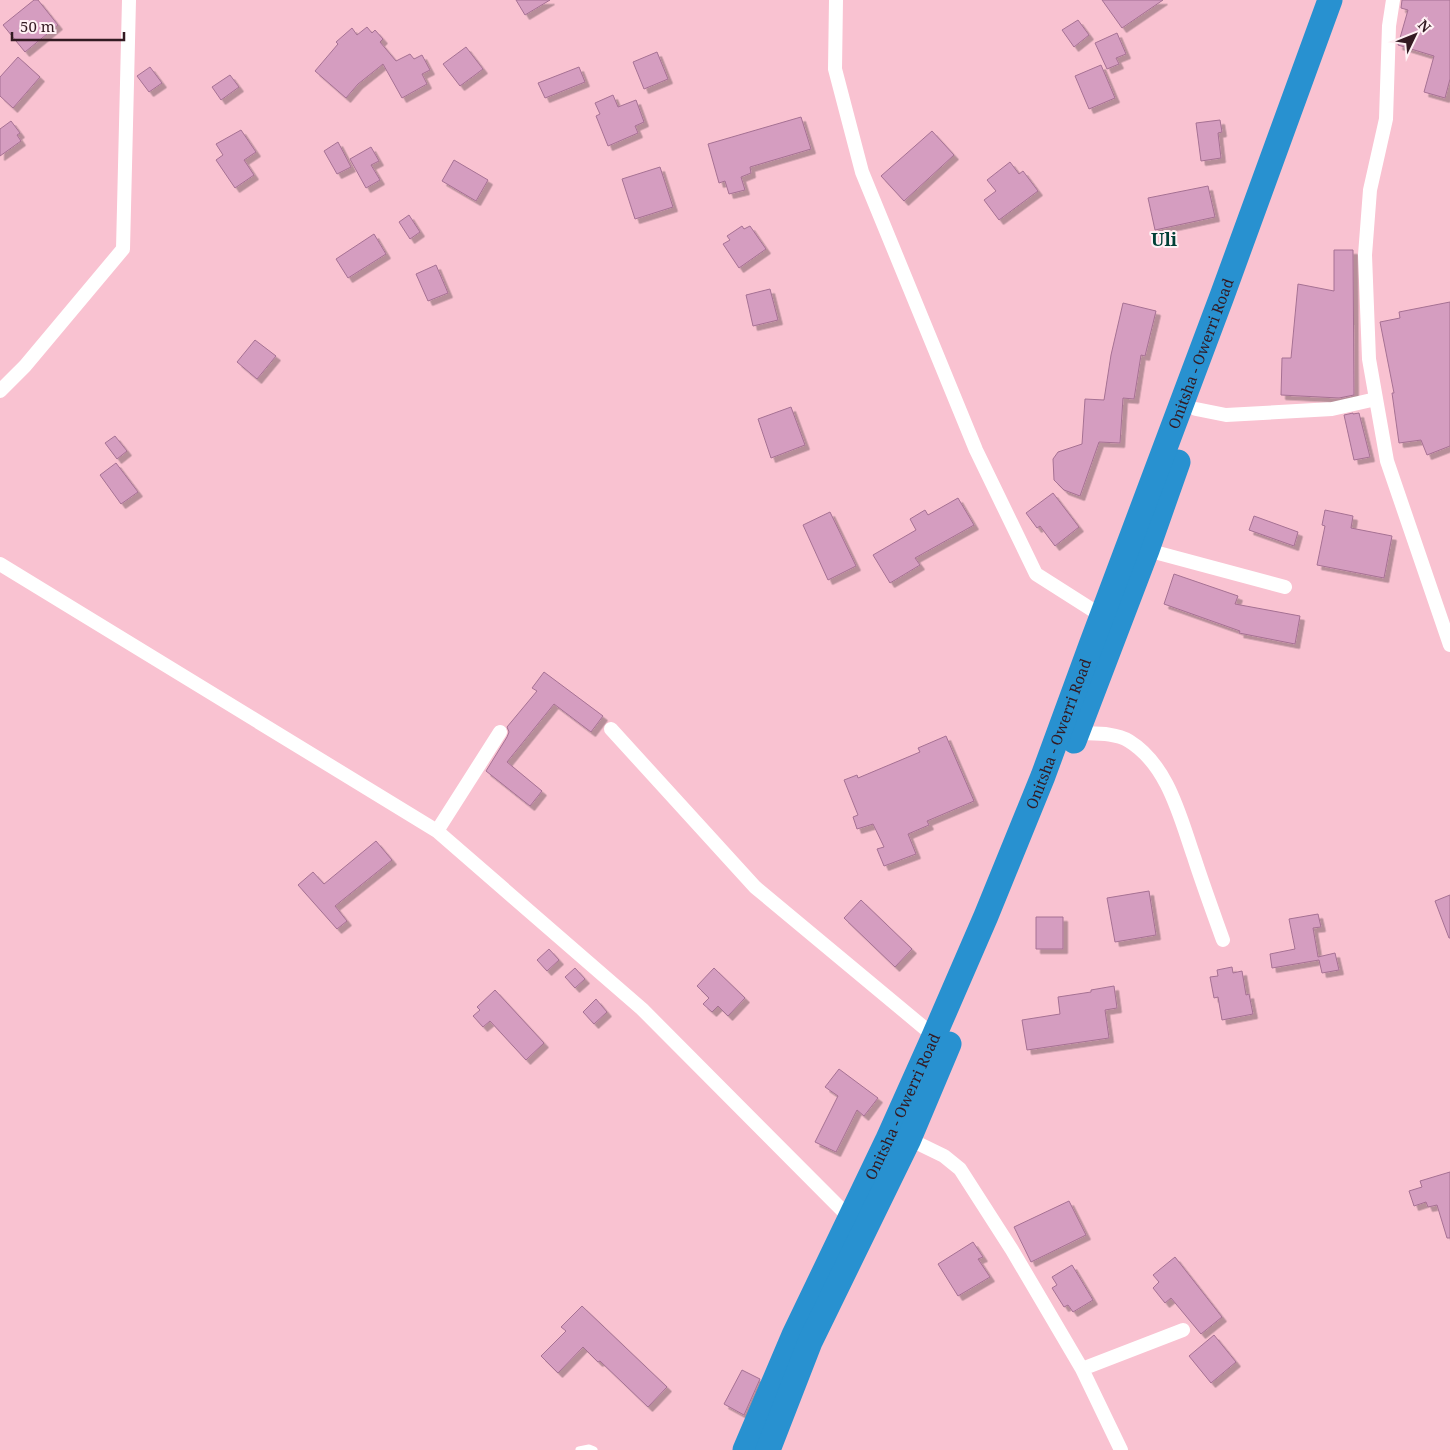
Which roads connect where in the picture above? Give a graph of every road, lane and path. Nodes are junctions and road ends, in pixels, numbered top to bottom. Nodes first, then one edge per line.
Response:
1 (129, 0) edge
2 (836, 0) edge
3 (1330, 0) edge
4 (1347, 0) edge
5 (1393, 0) edge
6 (0, 391) edge
7 (1376, 399) junction
8 (1196, 409) junction
9 (1147, 550) junction
10 (0, 564) edge
11 (1285, 587) dead end
12 (1102, 616) junction
13 (1450, 645) edge
14 (610, 729) dead end
15 (500, 732) dead end
16 (1076, 733) junction
17 (437, 831) junction
18 (1223, 940) dead end
19 (934, 1036) junction
20 (909, 1139) junction
21 (850, 1218) junction
22 (1183, 1330) dead end
23 (1082, 1369) junction
24 (579, 1450) edge
25 (594, 1450) edge
26 (745, 1450) edge
27 (768, 1450) edge
28 (1121, 1450) edge

1 - 6 street
2 - 12 street
3 - 12 highway, Onitsha - Owerri Road
4 - 8 highway, Onitsha - Owerri Road
5 - 7 street
7 - 8 street
7 - 13 street
8 - 9 highway, Onitsha - Owerri Road
9 - 11 street
9 - 16 highway, Onitsha - Owerri Road
10 - 17 street
12 - 19 highway, Onitsha - Owerri Road
14 - 19 street
15 - 17 street
16 - 18 street
16 - 20 highway, Onitsha - Owerri Road
17 - 21 street
19 - 21 highway, Onitsha - Owerri Road
20 - 23 street
20 - 27 highway, Onitsha - Owerri Road
21 - 26 highway, Onitsha - Owerri Road
22 - 23 street
23 - 28 street
24 - 25 lane

